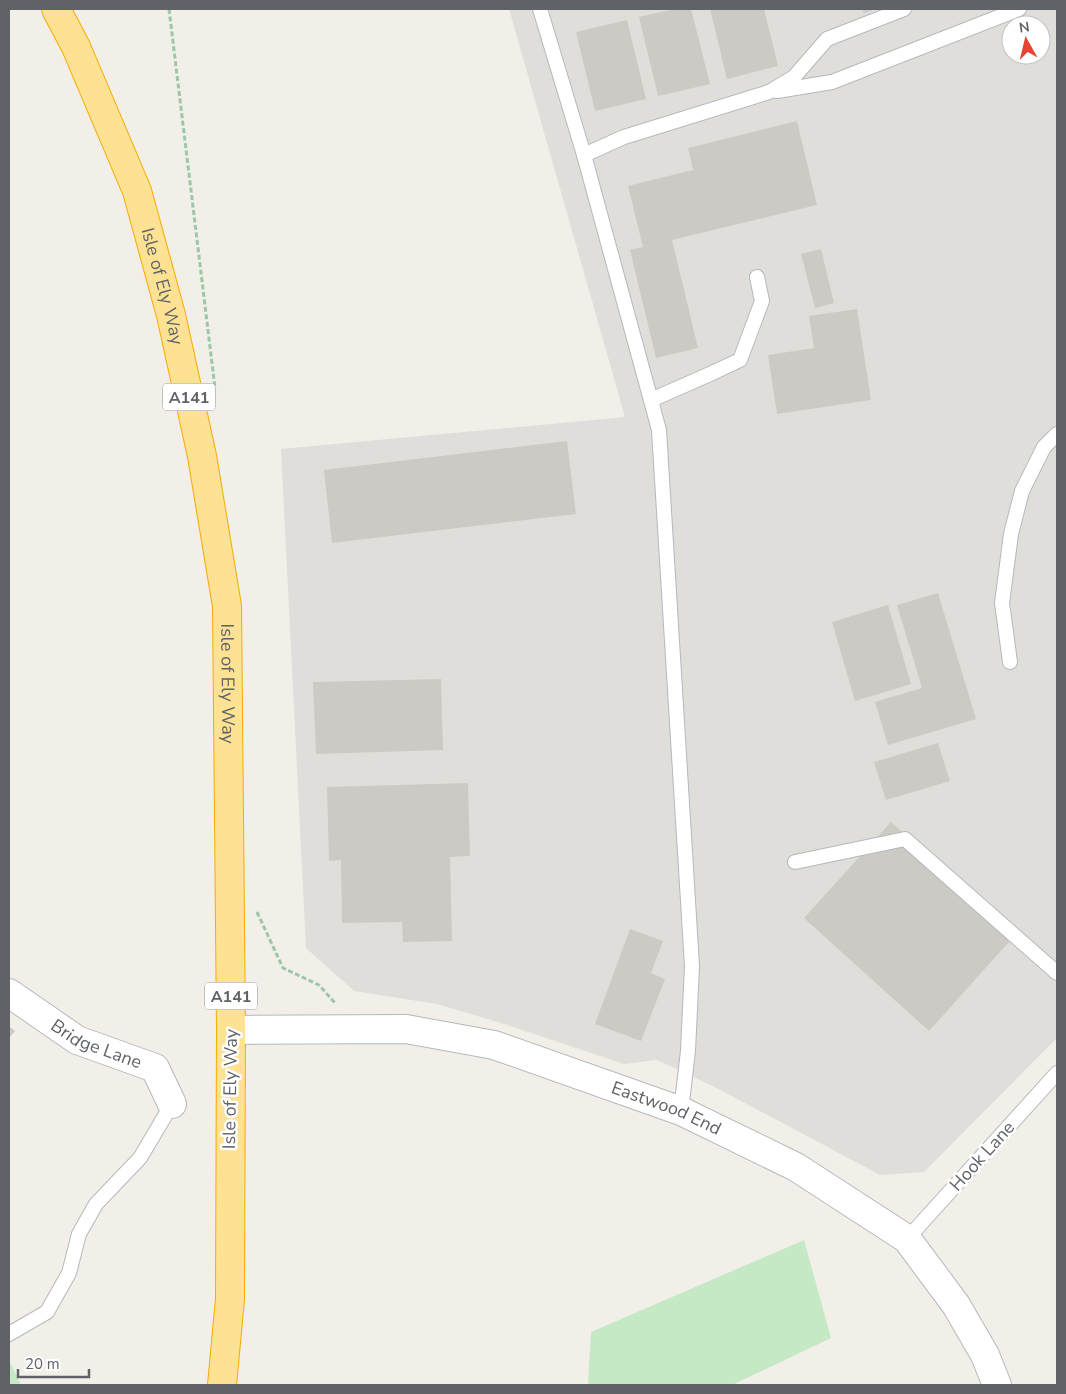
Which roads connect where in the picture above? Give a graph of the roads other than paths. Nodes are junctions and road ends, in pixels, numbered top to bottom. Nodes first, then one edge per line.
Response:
1 (56, 9) edge
2 (540, 9) edge
3 (904, 9) edge
4 (1019, 9) edge
5 (769, 92) junction
6 (584, 155) junction
7 (757, 277) dead end
8 (651, 400) junction
9 (1057, 434) edge
10 (1010, 662) dead end
11 (795, 862) dead end
12 (1057, 973) edge
13 (9, 993) edge
14 (231, 1030) junction
15 (1057, 1074) edge
16 (172, 1104) joint
17 (681, 1111) junction
18 (907, 1239) junction
19 (9, 1334) edge
20 (222, 1385) edge
21 (996, 1385) edge

1 - 14 highway, Isle of Ely Way / A141
2 - 6 lane
3 - 5 lane
4 - 5 lane
5 - 6 lane
6 - 8 lane
7 - 8 lane
8 - 17 lane
9 - 10 lane
11 - 12 lane
13 - 16 street, Bridge Lane
14 - 17 street, Eastwood End
14 - 20 highway, Isle of Ely Way / A141
15 - 18 lane, Hook Lane
16 - 19 lane
17 - 18 street, Eastwood End
18 - 21 street, Eastwood End

